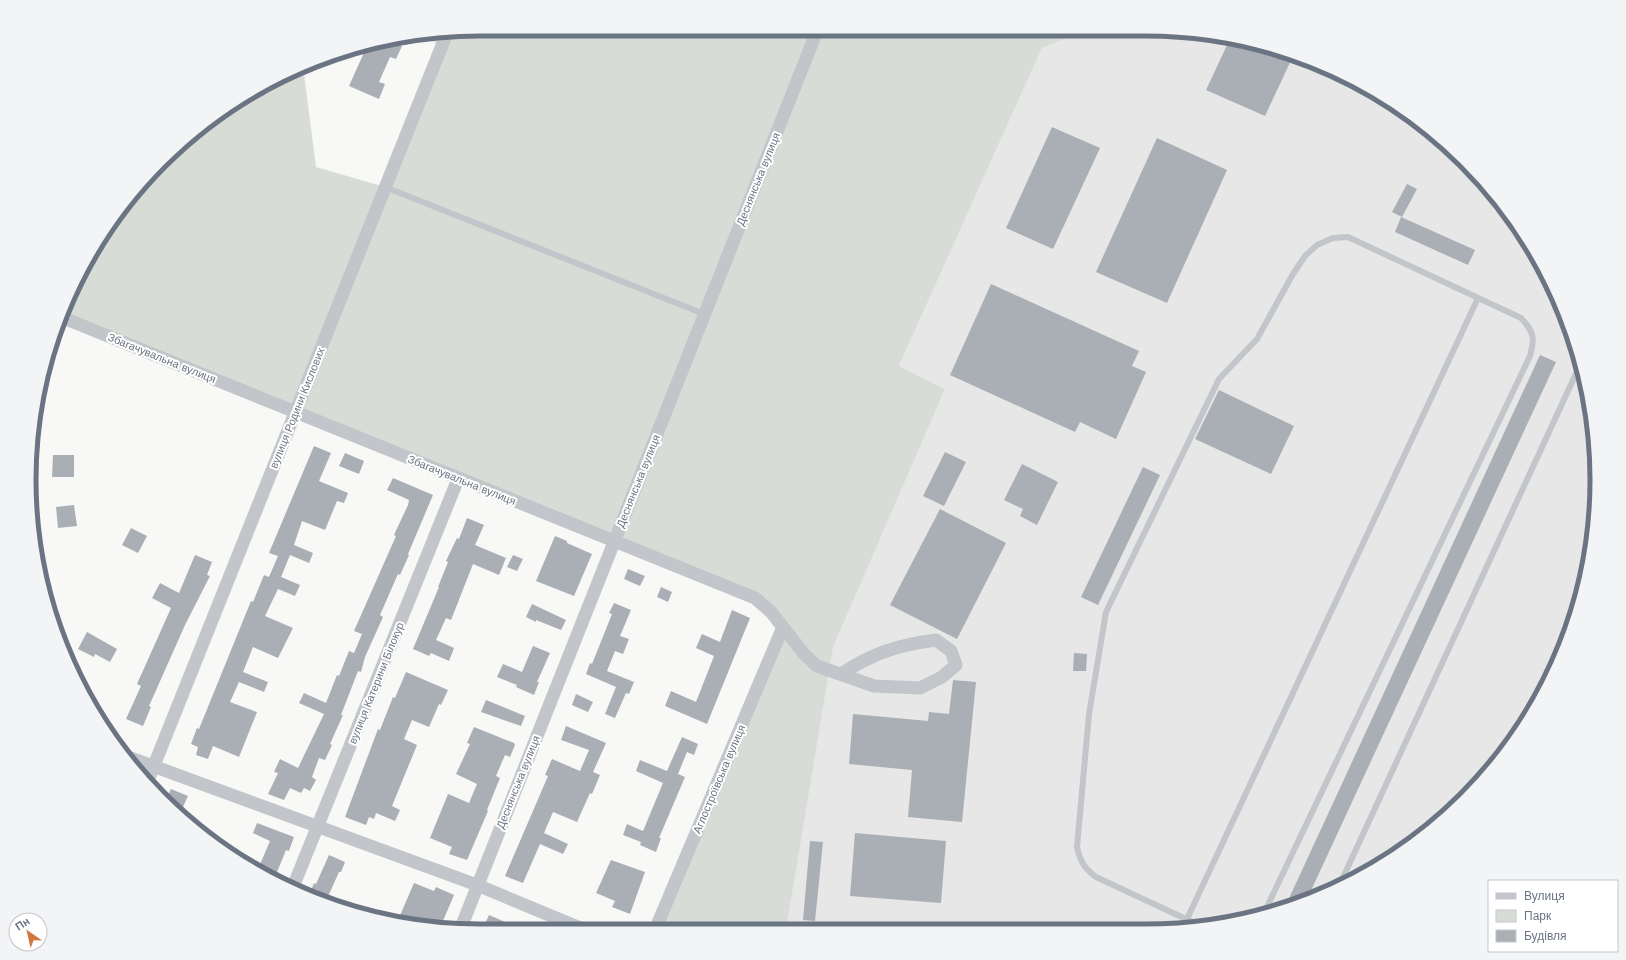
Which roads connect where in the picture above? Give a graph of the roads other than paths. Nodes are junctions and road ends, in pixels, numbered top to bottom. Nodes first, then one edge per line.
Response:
1 (815, 36) edge
2 (445, 38) edge
3 (385, 187) junction
4 (1478, 298) junction
5 (704, 314) junction
6 (67, 319) edge
7 (1577, 372) edge
8 (295, 412) junction
9 (458, 478) junction
10 (614, 542) junction
11 (783, 628) junction
12 (841, 674) junction
13 (135, 759) edge
14 (154, 766) junction
15 (150, 777) edge
16 (318, 826) junction
17 (1343, 877) edge
18 (294, 883) edge
19 (477, 885) junction
20 (1267, 907) edge
21 (1187, 919) junction
22 (1192, 921) edge
23 (462, 923) edge
24 (571, 924) edge
25 (658, 924) edge

1 - 5 street, Деснянська вулиця
2 - 3 street, вулиця Родини Кислових
3 - 5 lane
3 - 8 street, вулиця Родини Кислових
4 - 20 lane
4 - 21 lane
4 - 21 lane
5 - 10 street, Деснянська вулиця
6 - 8 street, Збагачувальна вулиця
7 - 17 lane
8 - 9 street, Збагачувальна вулиця
8 - 14 street, вулиця Родини Кислових
9 - 10 street, Збагачувальна вулиця
9 - 16 street, вулиця Катерини Білокур
10 - 11 street, Збагачувальна вулиця
10 - 19 street, Деснянська вулиця
11 - 12 street, Збагачувальна вулиця
11 - 25 street, Аглостроївська вулиця
12 - 12 street, Збагачувальна вулиця
13 - 14 street
14 - 15 street, вулиця Родини Кислових
14 - 16 street
16 - 18 street, вулиця Катерини Білокур
16 - 19 street
19 - 23 street, Деснянська вулиця
19 - 24 street
21 - 22 lane

